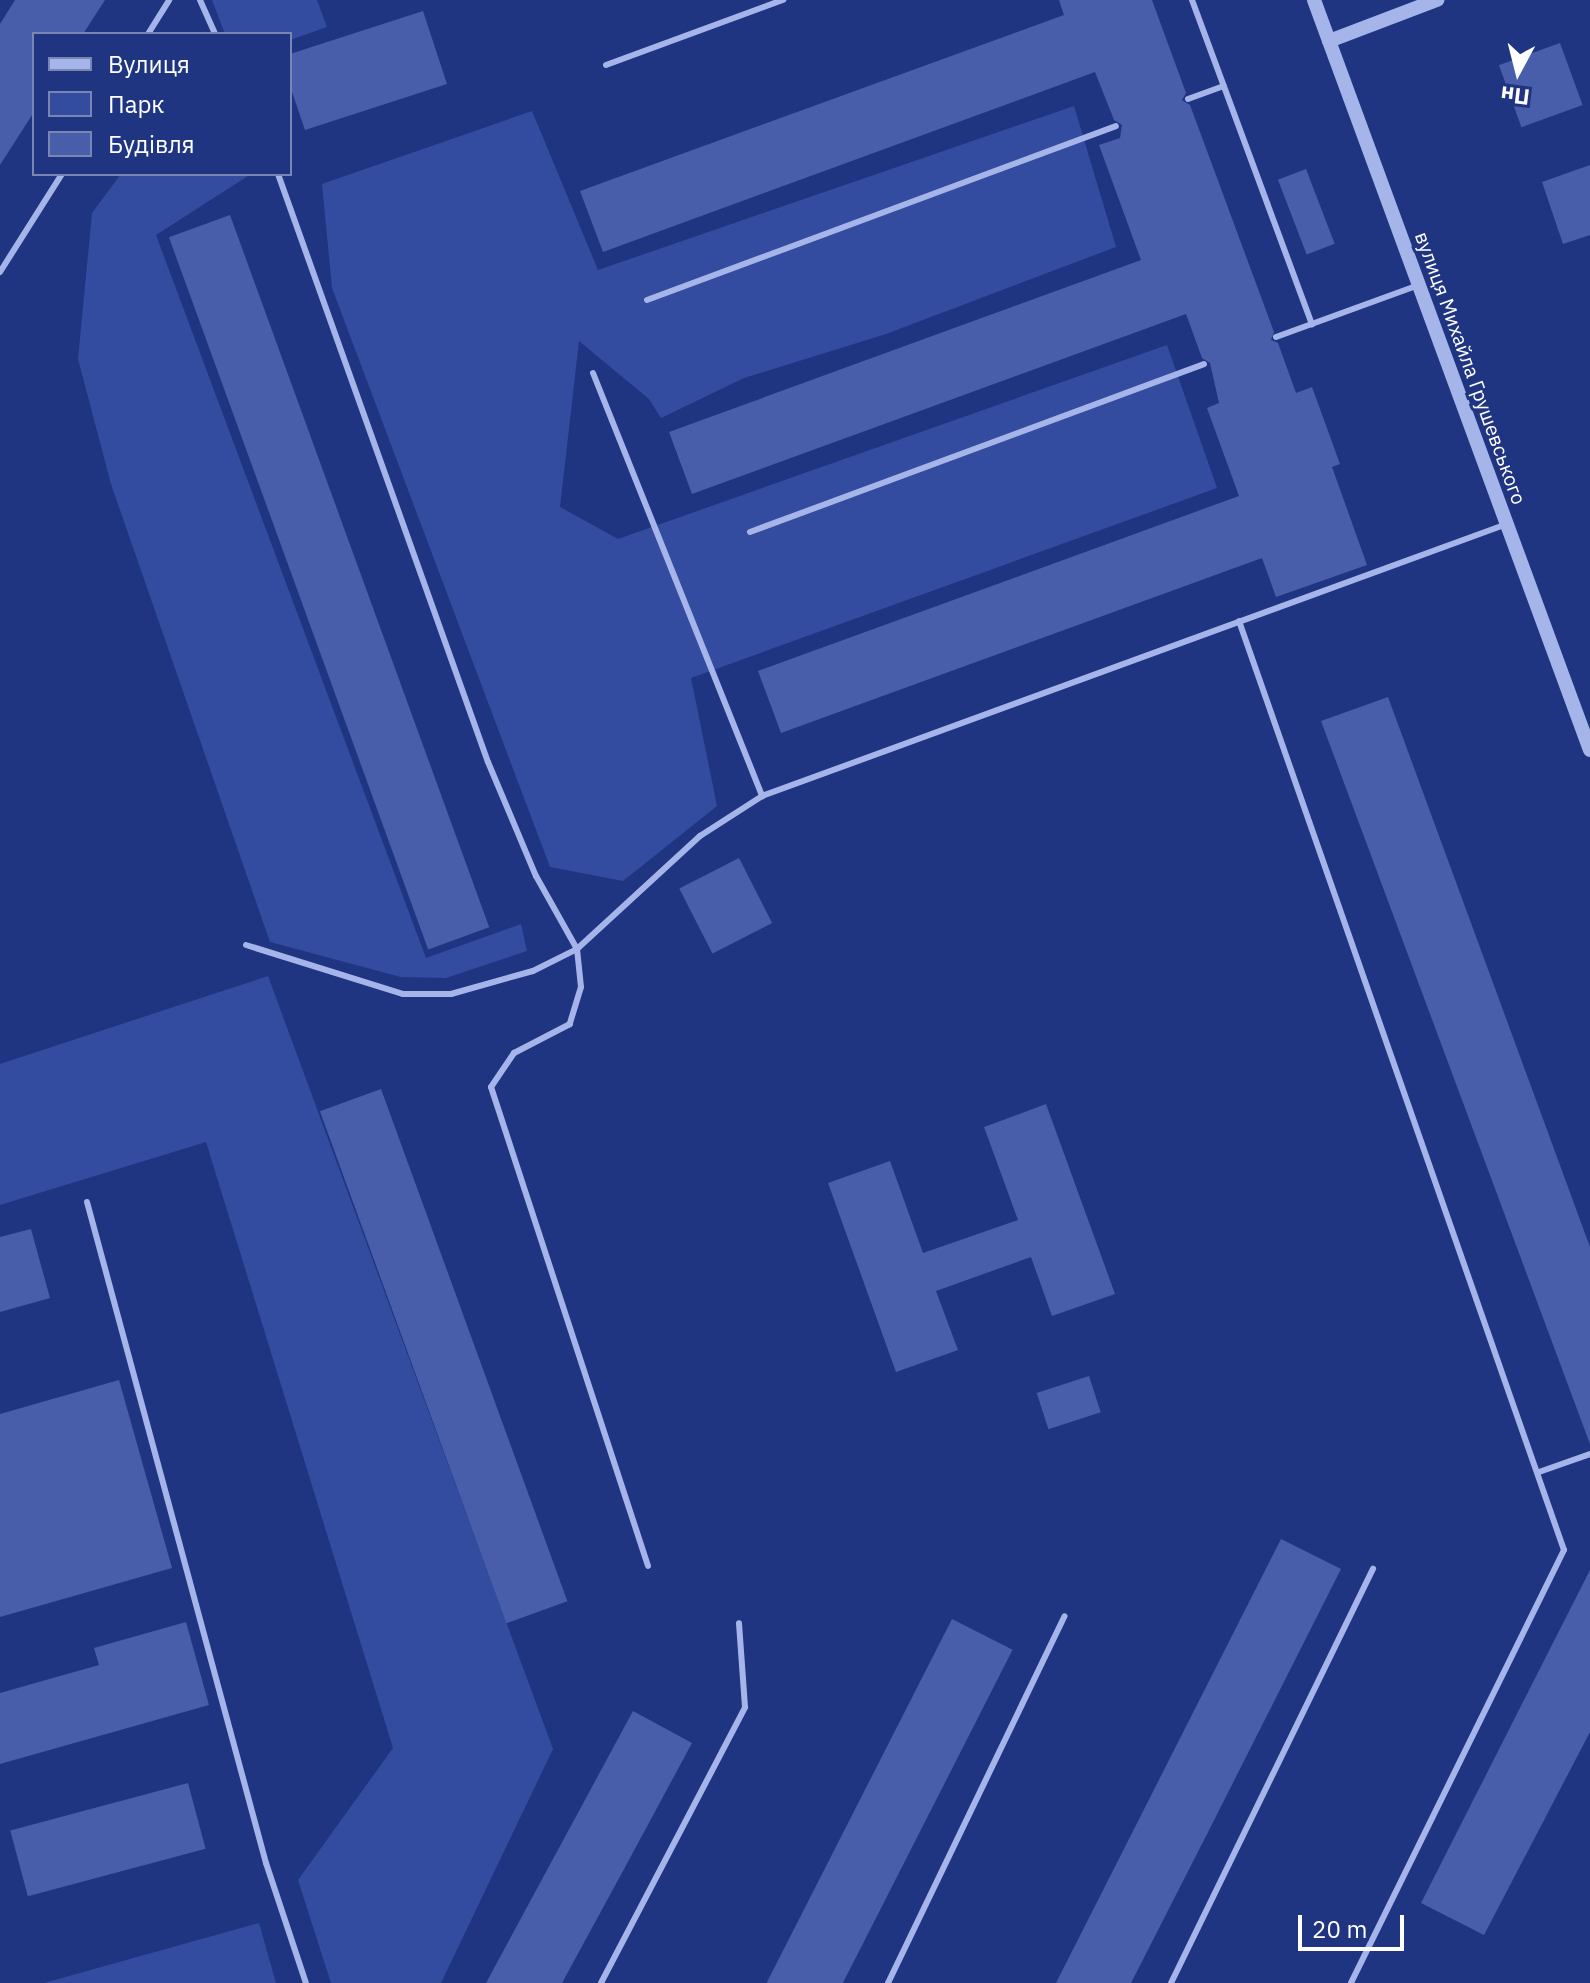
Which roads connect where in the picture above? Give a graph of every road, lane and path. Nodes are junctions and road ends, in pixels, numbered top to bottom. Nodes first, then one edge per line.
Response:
1 (169, 0) edge
2 (200, 0) edge
3 (783, 0) edge
4 (1192, 0) edge
5 (1314, 0) edge
6 (1437, 0) edge
7 (149, 32) edge
8 (214, 32) edge
9 (1329, 41) junction
10 (606, 65) dead end
11 (1224, 86) junction
12 (1188, 99) dead end
13 (1116, 126) dead end
14 (61, 176) edge
15 (279, 176) edge
16 (0, 272) edge
17 (1419, 285) junction
18 (647, 300) dead end
19 (1312, 324) junction
20 (1276, 337) dead end
21 (1204, 364) dead end
22 (593, 373) dead end
23 (1507, 524) junction
24 (750, 532) dead end
25 (1239, 621) junction
26 (1590, 750) edge
27 (762, 796) junction
28 (246, 945) dead end
29 (577, 949) junction
30 (87, 1202) dead end
31 (1590, 1454) edge
32 (1539, 1472) junction
33 (648, 1566) dead end
34 (1373, 1569) dead end
35 (1065, 1616) dead end
36 (739, 1623) dead end
37 (306, 1983) edge
38 (601, 1983) edge
39 (888, 1983) edge
40 (1171, 1983) edge
41 (1351, 1983) edge

1 - 7 lane
2 - 8 lane
3 - 10 lane
4 - 11 lane
5 - 9 street, вулиця Михайла Грушевського
6 - 9 street
9 - 17 street, вулиця Михайла Грушевського
11 - 12 lane
11 - 19 lane
13 - 18 lane
14 - 16 lane
15 - 29 lane
17 - 19 lane
17 - 23 street, вулиця Михайла Грушевського
19 - 20 lane
21 - 24 lane
22 - 27 lane
23 - 25 lane
23 - 26 street, вулиця Михайла Грушевського
25 - 27 lane
25 - 32 lane
27 - 29 lane
28 - 29 lane
29 - 33 lane
30 - 37 lane
31 - 32 lane
32 - 41 lane
34 - 40 lane
35 - 39 lane
36 - 38 lane

